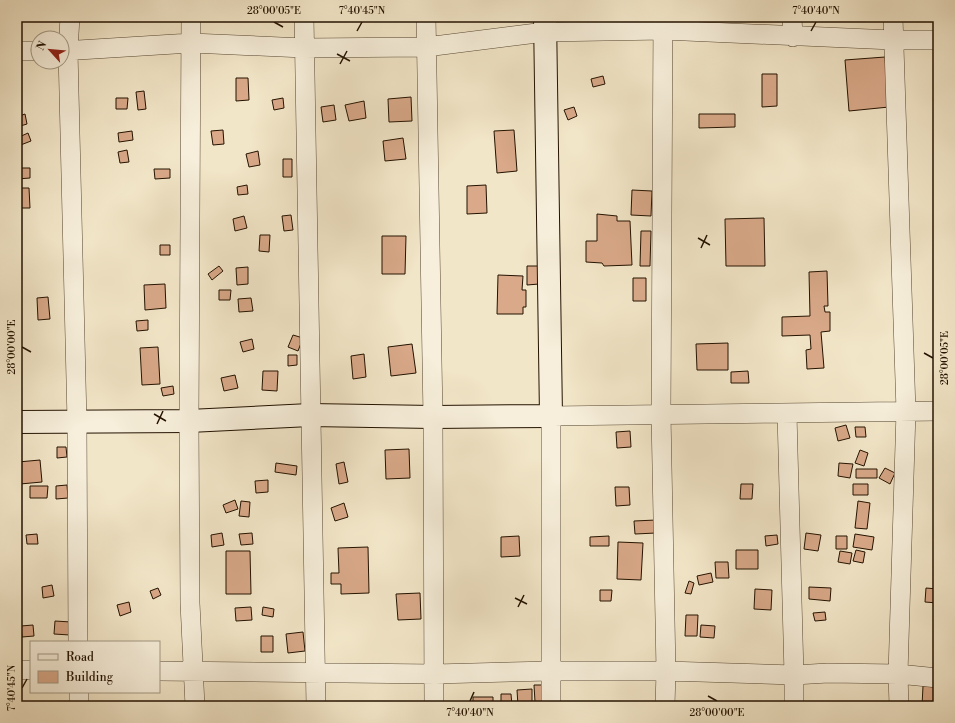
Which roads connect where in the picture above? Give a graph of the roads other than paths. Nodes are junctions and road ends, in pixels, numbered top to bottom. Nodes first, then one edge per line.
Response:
1 (70, 17) edge
2 (191, 17) edge
3 (304, 17) edge
4 (426, 17) edge
5 (792, 17) edge
6 (893, 17) edge
7 (545, 24) edge
8 (663, 24) edge
9 (68, 30) edge
10 (793, 37) junction
11 (893, 40) junction
12 (938, 40) edge
13 (191, 43) junction
14 (426, 47) junction
15 (304, 48) junction
16 (17, 51) edge
17 (30, 51) edge
18 (70, 51) edge
19 (66, 70) edge
20 (938, 411) edge
21 (906, 412) junction
22 (660, 414) junction
23 (787, 414) junction
24 (310, 415) junction
25 (551, 416) junction
26 (433, 417) junction
27 (77, 421) junction
28 (189, 421) junction
29 (17, 422) edge
30 (78, 641) edge
31 (17, 670) edge
32 (30, 670) edge
33 (160, 671) edge
34 (194, 671) junction
35 (550, 671) junction
36 (666, 671) junction
37 (315, 672) junction
38 (435, 674) junction
39 (898, 674) junction
40 (794, 675) junction
41 (938, 678) edge
42 (79, 693) edge
43 (79, 706) edge
44 (195, 706) edge
45 (316, 706) edge
46 (434, 706) edge
47 (551, 706) edge
48 (665, 706) edge
49 (794, 706) edge
50 (899, 706) edge

1 - 9 street
2 - 13 street
3 - 15 street
4 - 14 street
5 - 10 street
6 - 11 street
7 - 8 street
7 - 14 street
7 - 25 street
8 - 10 street
8 - 22 street
10 - 11 street
11 - 12 street
11 - 21 street
13 - 15 street
13 - 18 street
13 - 28 street
14 - 15 street
14 - 26 street
15 - 24 street
16 - 17 street
19 - 27 street
20 - 21 street
21 - 23 street
21 - 39 street
22 - 23 street
22 - 25 street
22 - 36 street
23 - 40 street
24 - 26 street
24 - 28 street
24 - 37 street
25 - 26 street
25 - 35 street
26 - 38 street
27 - 28 street
27 - 29 street
27 - 30 street
28 - 34 street
31 - 32 street
33 - 34 street
34 - 37 street
34 - 44 street
35 - 36 street
35 - 38 street
35 - 47 street
36 - 40 street
36 - 48 street
37 - 38 street
37 - 45 street
38 - 46 street
39 - 40 street
39 - 41 street
39 - 50 street
40 - 49 street
42 - 43 street

